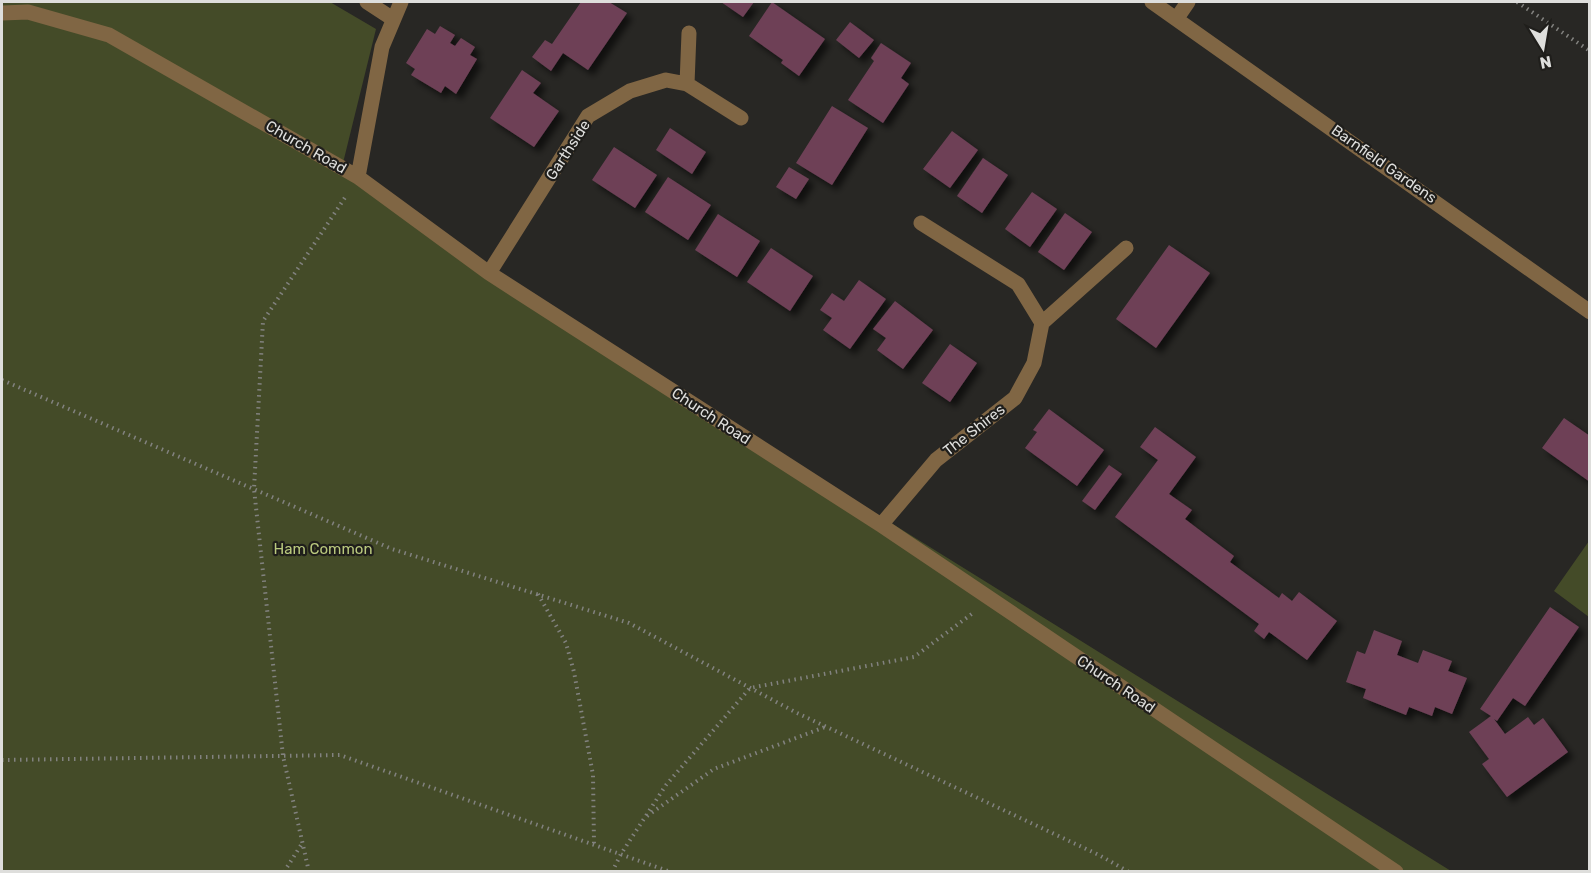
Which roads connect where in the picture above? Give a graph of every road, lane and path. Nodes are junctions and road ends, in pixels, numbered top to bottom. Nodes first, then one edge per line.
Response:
1 (367, 2) edge
2 (401, 2) edge
3 (1152, 2) edge
4 (1188, 2) edge
5 (1517, 2) edge
6 (2, 13) edge
7 (1177, 18) junction
8 (393, 19) junction
9 (689, 33) dead end
10 (1590, 51) edge
11 (687, 84) junction
12 (741, 118) dead end
13 (358, 177) junction
14 (921, 223) dead end
15 (1126, 248) dead end
16 (489, 273) junction
17 (1590, 312) edge
18 (1042, 323) junction
19 (2, 380) edge
20 (254, 489) junction
21 (881, 525) junction
22 (538, 594) junction
23 (991, 600) junction
24 (750, 688) junction
25 (825, 727) junction
26 (283, 756) junction
27 (2, 760) edge
28 (645, 817) junction
29 (303, 842) junction
30 (594, 844) junction
31 (621, 854) junction
32 (284, 872) edge
33 (309, 872) edge
34 (612, 872) edge
35 (671, 872) edge
36 (1129, 872) edge
37 (1396, 872) edge

1 - 8 street
2 - 8 street
3 - 7 street, Barnfield Gardens
4 - 7 street
5 - 10 path
6 - 13 street, Church Road
7 - 17 street, Barnfield Gardens
8 - 13 street
9 - 11 street
11 - 12 street, Garthside
11 - 16 street, Garthside
13 - 16 street, Church Road
13 - 20 path
14 - 18 street
15 - 18 street
16 - 21 street, Church Road
18 - 21 street, The Shires
19 - 20 path
20 - 22 path
20 - 26 path
21 - 23 street, Church Road
22 - 24 path
22 - 30 path
23 - 24 path
23 - 37 street, Church Road
24 - 25 path
24 - 28 path
25 - 28 path
25 - 36 path
26 - 27 path
26 - 29 path
26 - 30 path
28 - 31 path
29 - 32 path
29 - 33 path
30 - 31 path
31 - 34 path
31 - 35 path

